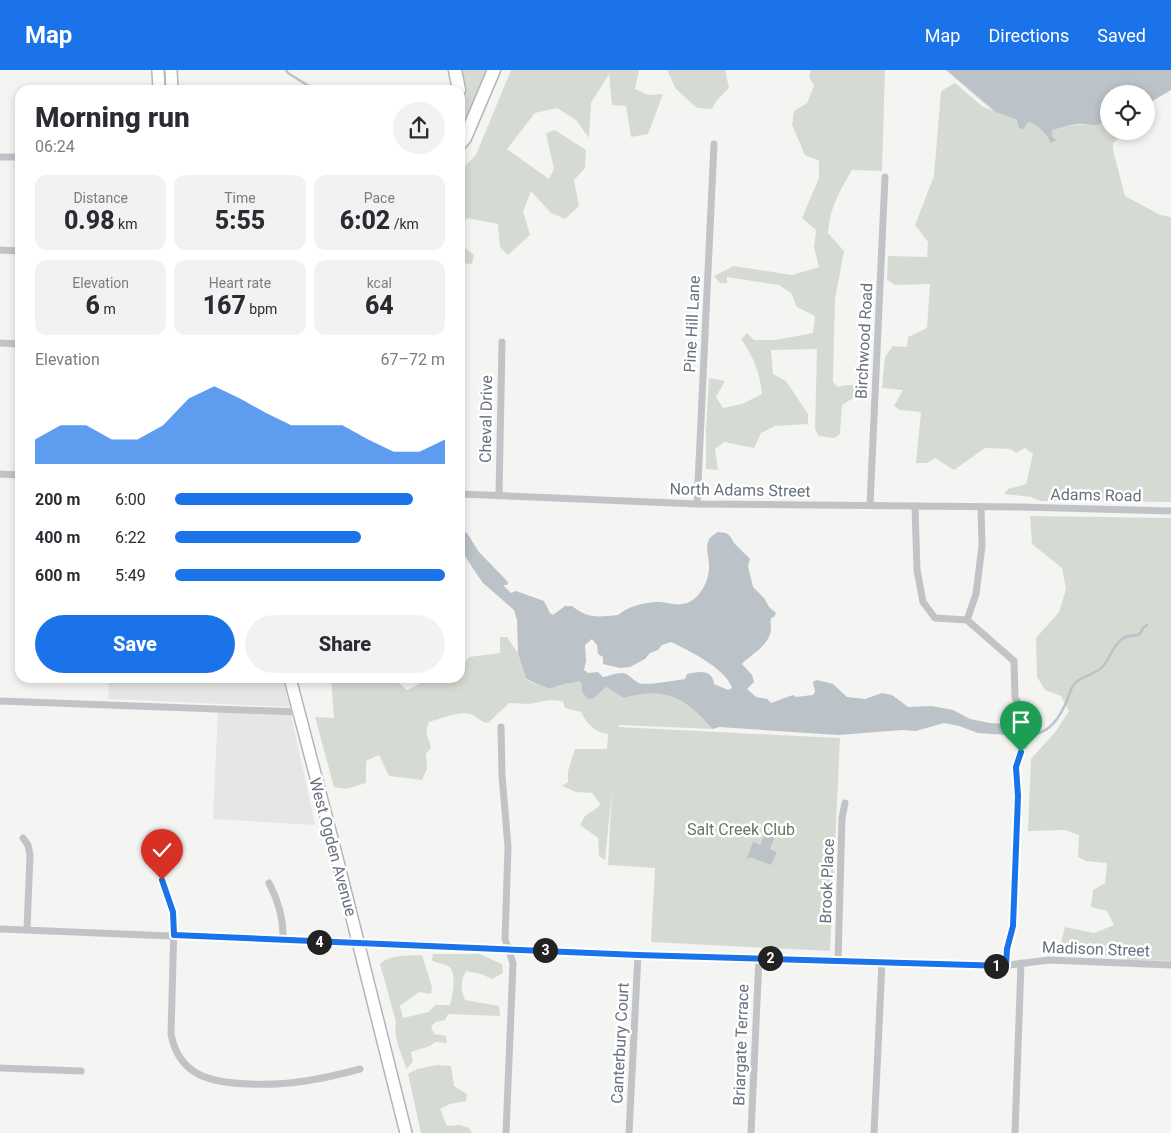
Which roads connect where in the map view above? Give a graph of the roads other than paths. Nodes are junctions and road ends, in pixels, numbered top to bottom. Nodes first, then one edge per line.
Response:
1 (158, 70) edge
2 (171, 70) edge
3 (455, 70) edge
4 (494, 70) edge
5 (159, 85) edge
6 (172, 85) edge
7 (458, 85) edge
8 (465, 138) edge
9 (714, 144) dead end
10 (0, 156) edge
11 (15, 157) edge
12 (884, 177) dead end
13 (0, 250) edge
14 (15, 251) edge
15 (502, 342) dead end
16 (0, 343) edge
17 (15, 344) edge
18 (0, 474) edge
19 (15, 475) edge
20 (465, 494) edge
21 (499, 496) junction
22 (697, 504) junction
23 (870, 505) junction
24 (915, 507) junction
25 (1020, 507) joint
26 (981, 508) junction
27 (1171, 511) edge
28 (967, 620) junction
29 (291, 683) edge
30 (0, 701) edge
31 (299, 712) junction
32 (501, 727) dead end
33 (845, 803) dead end
34 (23, 838) dead end
35 (162, 880) dead end
36 (269, 883) dead end
37 (0, 929) edge
38 (27, 930) junction
39 (174, 935) junction
40 (283, 940) junction
41 (358, 944) junction
42 (508, 949) junction
43 (638, 955) junction
44 (758, 958) junction
45 (838, 960) junction
46 (882, 962) junction
47 (1021, 963) junction
48 (1171, 965) edge
49 (1006, 966) junction
50 (0, 1068) edge
51 (360, 1069) dead end
52 (81, 1071) dead end
53 (406, 1133) edge
54 (506, 1133) edge
55 (629, 1133) edge
56 (751, 1133) edge
57 (874, 1133) edge
58 (1014, 1133) edge

1 - 5 main road
2 - 6 main road
3 - 7 highway
4 - 8 highway
9 - 22 street, Pine Hill Lane
10 - 11 street
12 - 23 street, Birchwood Road
13 - 14 street
15 - 21 street, Cheval Drive
16 - 17 street
18 - 19 street
20 - 21 street, North Adams Street
21 - 22 street, North Adams Street
22 - 23 street, North Adams Street
23 - 24 street, North Adams Street
24 - 26 street, North Adams Street
24 - 28 street
25 - 26 street, North Adams Street
25 - 27 street, Adams Road
26 - 28 street
28 - 49 street
29 - 31 main road, West Ogden Avenue
30 - 31 street
31 - 41 main road, West Ogden Avenue
32 - 42 street
33 - 45 street, Brook Place
34 - 38 street
35 - 39 street
36 - 40 street
37 - 38 street, Madison Street
38 - 39 street, Madison Street
39 - 40 street, Madison Street
39 - 51 street
40 - 41 street, Madison Street
41 - 42 street, Madison Street
41 - 53 main road, West Ogden Avenue
42 - 43 street, Madison Street
42 - 54 street
43 - 44 street, Madison Street
43 - 55 street, Canterbury Court
44 - 45 street, Madison Street
44 - 56 street, Briargate Terrace
45 - 46 street, Madison Street
46 - 49 street, Madison Street
46 - 57 street
47 - 48 street, Madison Street
47 - 49 street, Madison Street
47 - 58 street
50 - 52 street

